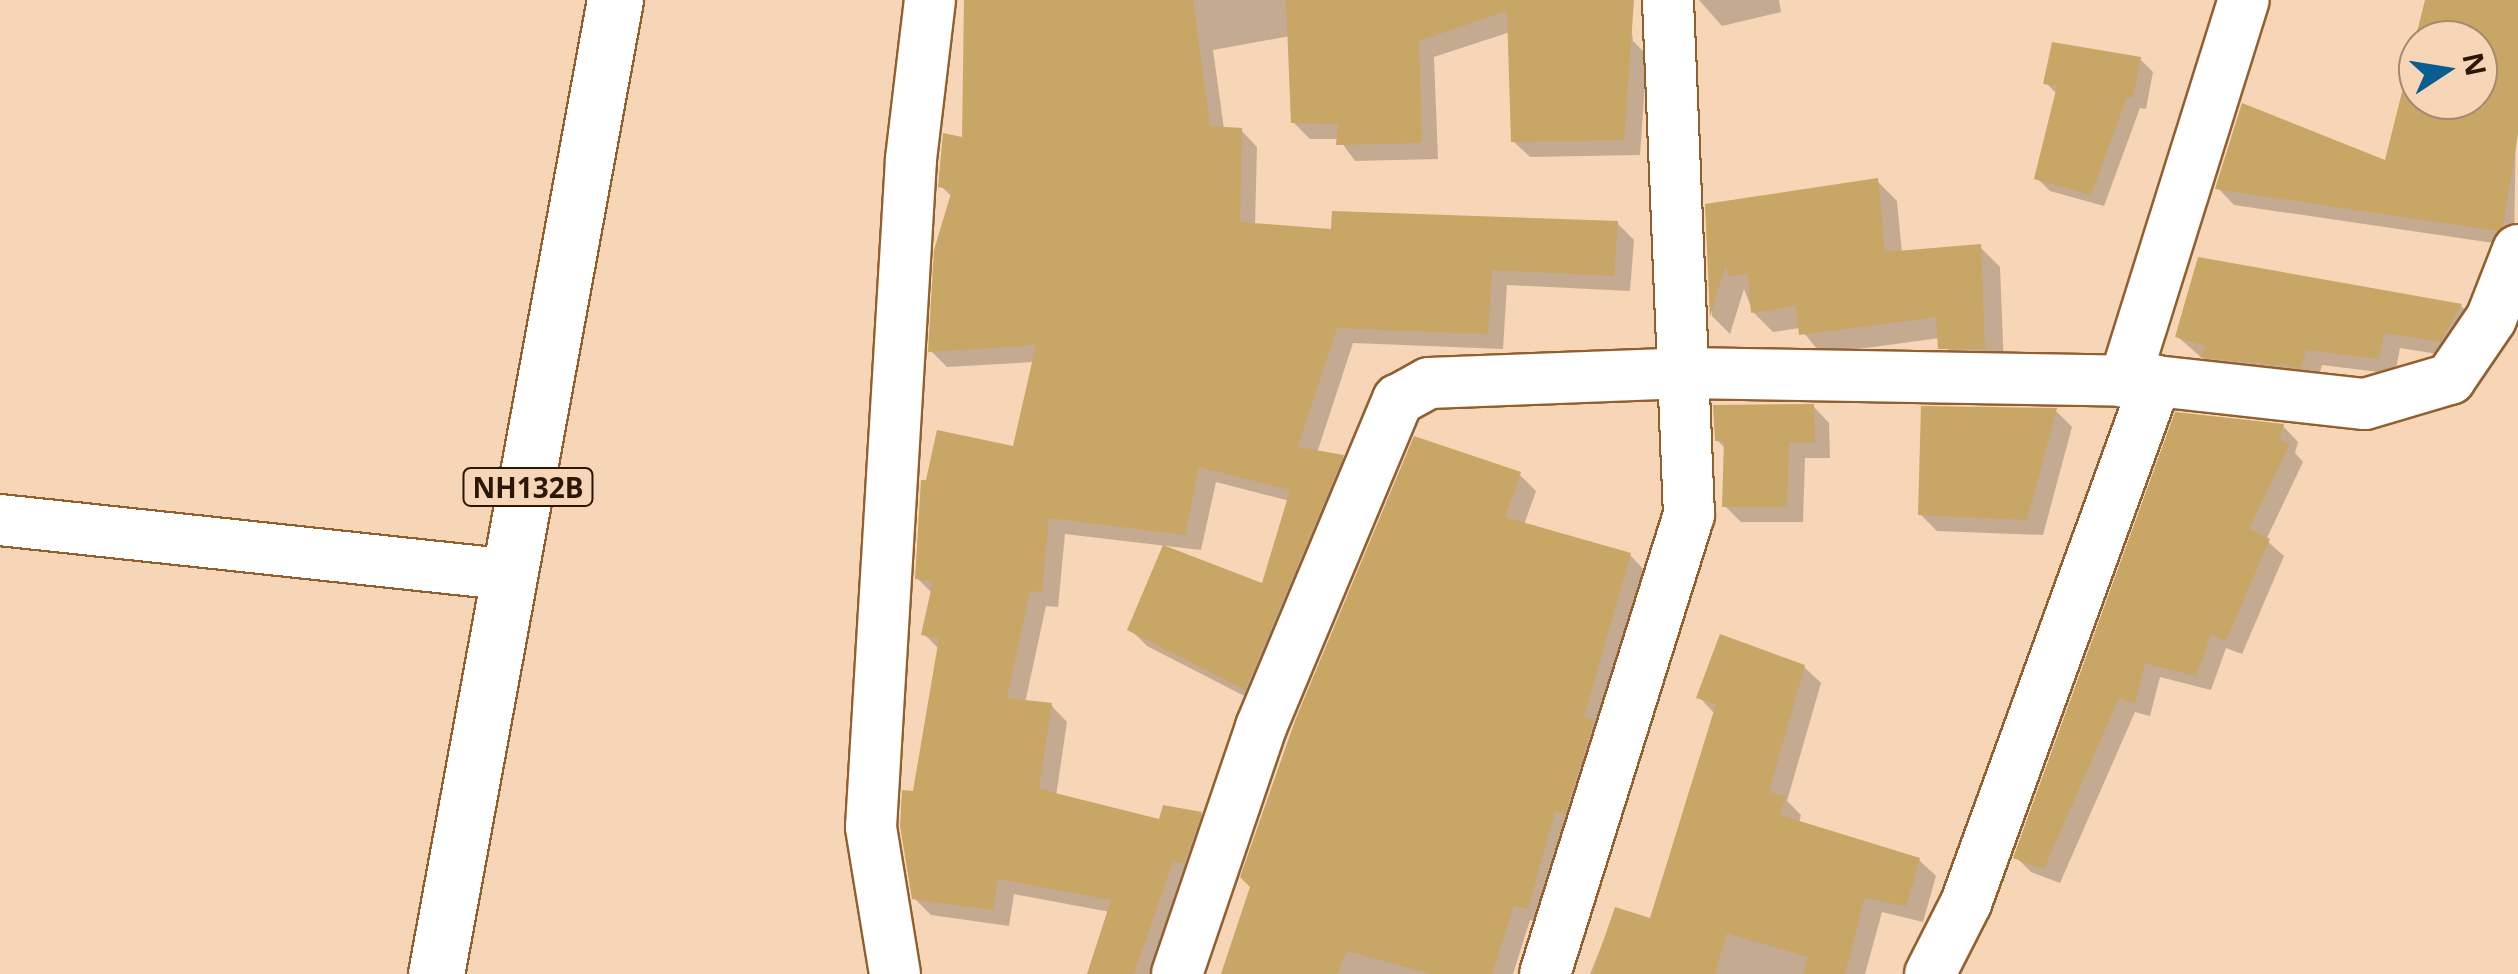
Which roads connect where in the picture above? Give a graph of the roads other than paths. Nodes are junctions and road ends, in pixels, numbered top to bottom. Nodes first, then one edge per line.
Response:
1 (615, 0) edge
2 (930, 0) edge
3 (1668, 0) edge
4 (2244, 0) edge
5 (2518, 250) edge
6 (1686, 373) junction
7 (2140, 382) junction
8 (0, 520) edge
9 (512, 575) junction
10 (436, 974) edge
11 (895, 974) edge
12 (1177, 974) edge
13 (1545, 974) edge
14 (1930, 974) edge

1 - 9 highway, NH132B
2 - 11 street
3 - 6 street
4 - 7 street
5 - 7 street
6 - 7 street
6 - 12 street
6 - 13 street
7 - 14 street
8 - 9 street
9 - 10 highway, NH132B

